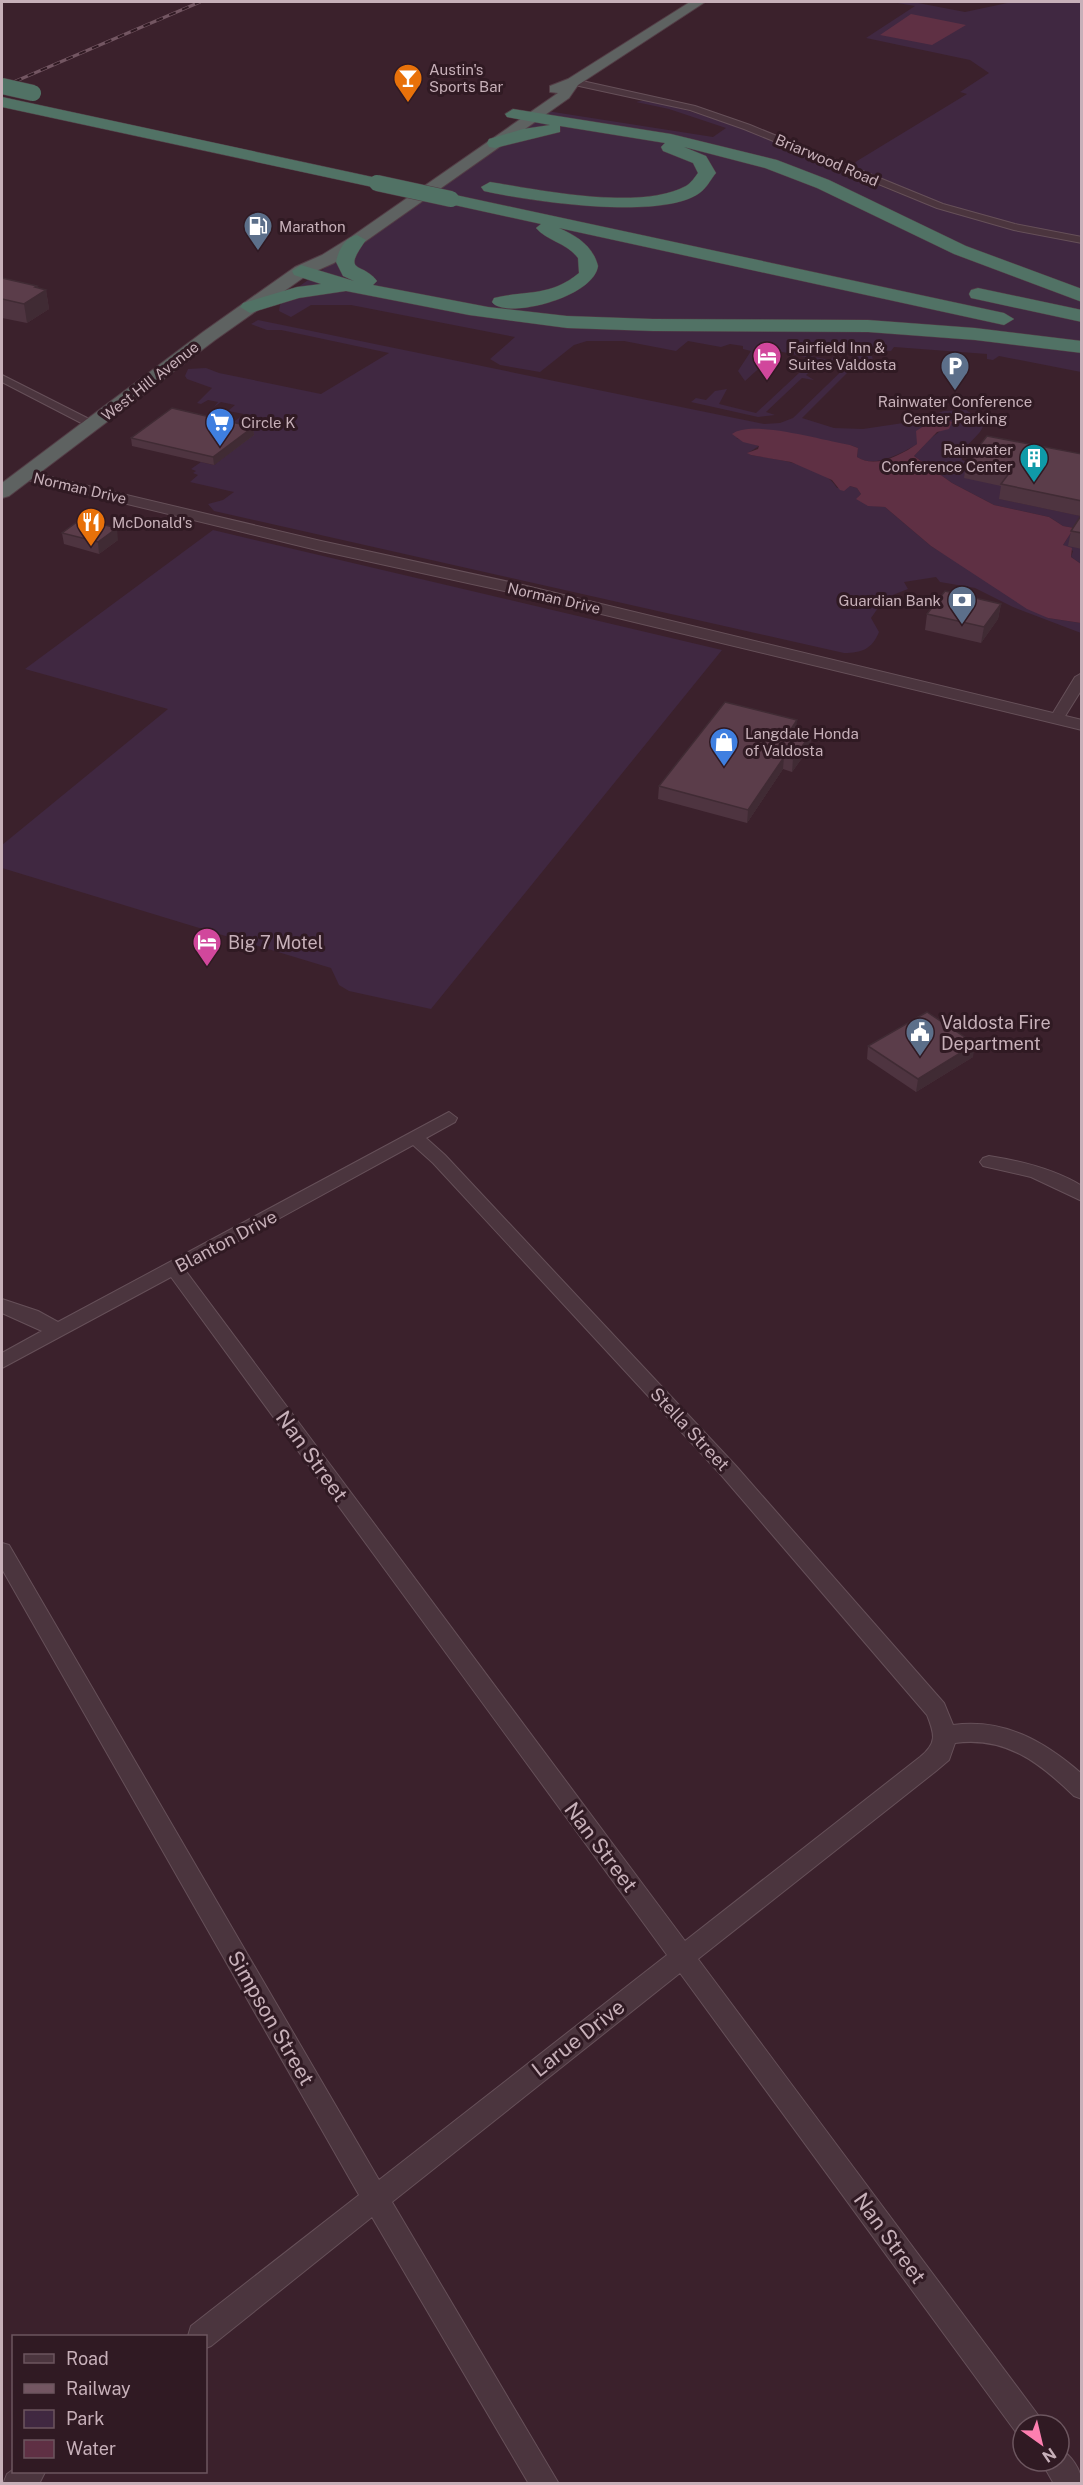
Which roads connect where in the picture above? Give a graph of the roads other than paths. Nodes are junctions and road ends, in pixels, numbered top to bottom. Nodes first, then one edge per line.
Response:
1 (698, 2) edge
2 (573, 82) junction
3 (2, 86) edge
4 (558, 99) junction
5 (6, 103) edge
6 (524, 117) junction
7 (575, 127) junction
8 (200, 128) dead end
9 (495, 143) junction
10 (417, 173) dead end
11 (469, 184) junction
12 (497, 209) junction
13 (640, 221) dead end
14 (357, 240) junction
15 (1082, 240) edge
16 (300, 271) junction
17 (362, 284) junction
18 (960, 290) dead end
19 (1082, 296) edge
20 (250, 307) junction
21 (1082, 316) edge
22 (1082, 336) edge
23 (1082, 347) edge
24 (2, 378) edge
25 (93, 425) junction
26 (25, 475) junction
27 (2, 492) edge
28 (1082, 677) edge
29 (1057, 718) junction
30 (1082, 725) edge
31 (449, 1118) dead end
32 (415, 1138) junction
33 (989, 1162) dead end
34 (1082, 1195) edge
35 (174, 1268) junction
36 (2, 1306) edge
37 (59, 1331) junction
38 (2, 1361) edge
39 (2, 1551) edge
40 (946, 1735) junction
41 (1082, 1789) edge
42 (682, 1956) junction
43 (376, 2198) junction
44 (204, 2335) edge
45 (1019, 2413) edge
46 (30, 2473) edge
47 (17, 2484) edge
48 (545, 2484) edge

1 - 2 highway, West Hill Avenue
2 - 4 highway, West Hill Avenue
2 - 6 highway, West Hill Avenue
2 - 15 street, Briarwood Road
3 - 8 highway, bridge
4 - 6 highway, West Hill Avenue
4 - 7 highway
5 - 12 highway, bridge
6 - 7 highway
6 - 9 highway, West Hill Avenue
6 - 16 highway, West Hill Avenue
7 - 9 highway
7 - 11 highway
7 - 19 highway
9 - 14 highway, West Hill Avenue
10 - 11 highway
11 - 13 highway
12 - 17 highway
12 - 22 highway
14 - 16 highway, West Hill Avenue
14 - 17 highway
16 - 17 highway
16 - 20 highway, West Hill Avenue
17 - 20 highway
17 - 23 highway
18 - 21 highway
20 - 25 highway, West Hill Avenue
24 - 25 street
25 - 26 highway, West Hill Avenue
26 - 27 highway, West Hill Avenue
26 - 29 street, Norman Drive
28 - 29 street
29 - 30 street, Norman Drive
31 - 32 street, Blanton Drive
32 - 35 street, Blanton Drive
32 - 40 street, Stella Street
33 - 34 street
35 - 37 street, Blanton Drive
35 - 42 street, Nan Street
36 - 37 street
37 - 38 street, Blanton Drive
39 - 43 street, Simpson Street
40 - 41 street
40 - 42 street, Larue Drive
42 - 43 street, Larue Drive
42 - 45 street, Nan Street
43 - 44 street, Larue Drive
43 - 48 street, Simpson Street
46 - 47 street

